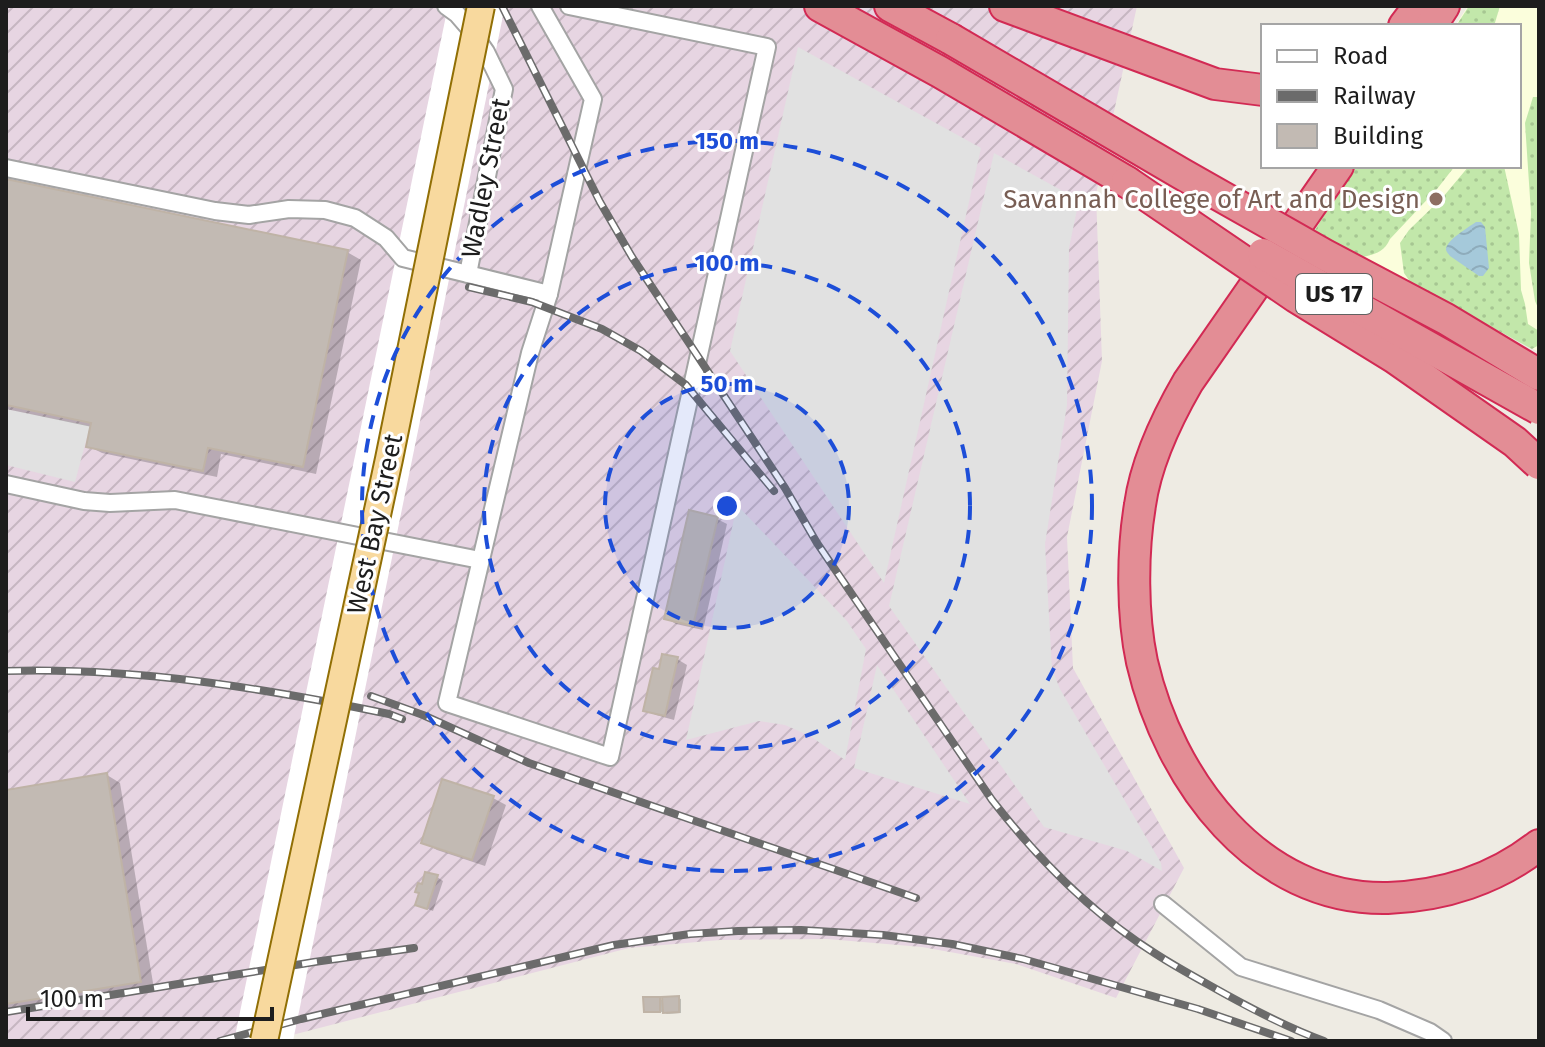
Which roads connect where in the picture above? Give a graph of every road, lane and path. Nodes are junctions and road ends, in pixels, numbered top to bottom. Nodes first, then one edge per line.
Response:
1 (446, 6) edge
2 (481, 6) edge
3 (540, 6) edge
4 (569, 6) edge
5 (820, 6) edge
6 (890, 6) edge
7 (1005, 6) edge
8 (1419, 6) edge
9 (1444, 6) edge
10 (1406, 24) edge
11 (1432, 24) edge
12 (1261, 90) edge
13 (6, 168) edge
14 (1337, 168) edge
15 (1127, 182) junction
16 (468, 274) junction
17 (549, 294) junction
18 (1539, 375) edge
19 (1539, 409) edge
20 (1539, 464) edge
21 (6, 484) edge
22 (480, 560) junction
23 (1539, 845) edge
24 (1163, 904) dead end
25 (264, 1041) edge
26 (1443, 1041) edge

1 - 16 street, Wadley Street
2 - 25 main road, West Bay Street, bridge
3 - 17 street
4 - 22 street
5 - 15 highway, US 17
6 - 18 highway, US 17, bridge
7 - 12 highway
8 - 10 highway
9 - 11 highway
13 - 16 street
14 - 23 highway
15 - 19 highway, US 17, bridge
15 - 20 highway, bridge
16 - 17 street
17 - 22 street
21 - 22 street
24 - 26 street

